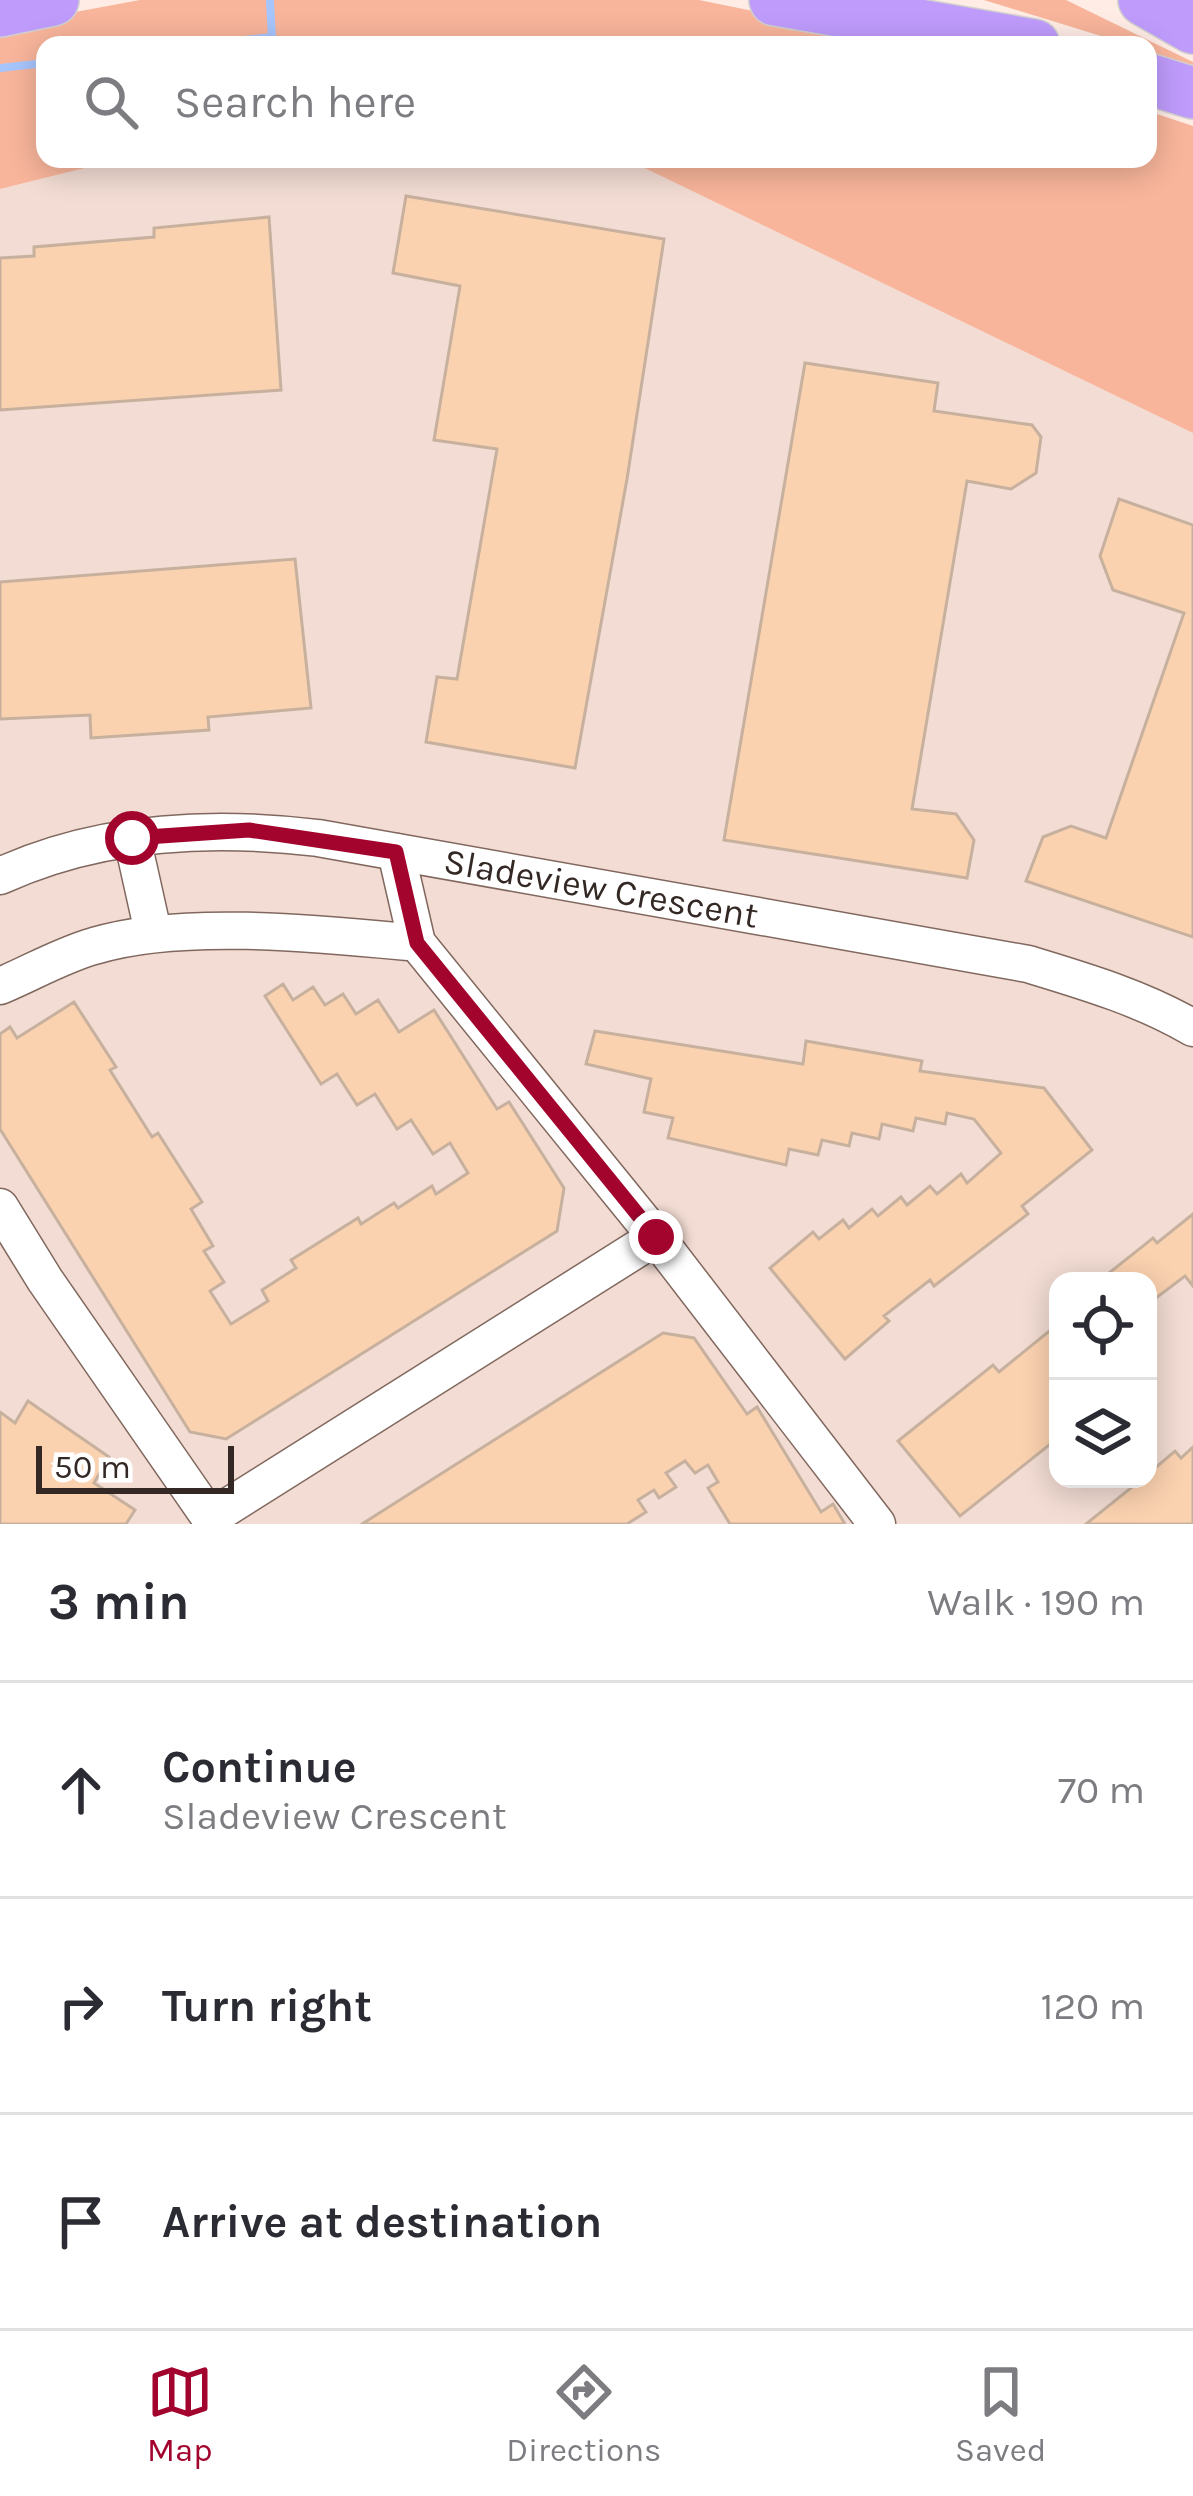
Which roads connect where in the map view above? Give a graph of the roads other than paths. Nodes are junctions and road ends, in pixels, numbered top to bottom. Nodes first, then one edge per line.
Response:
1 (53, 0) edge
2 (775, 0) edge
3 (1144, 0) edge
4 (0, 11) edge
5 (1193, 28) edge
6 (982, 36) edge
7 (1157, 82) edge
8 (1193, 93) edge
9 (132, 838) junction
10 (396, 852) junction
11 (0, 876) edge
12 (153, 932) junction
13 (417, 943) junction
14 (0, 986) edge
15 (1193, 1028) edge
16 (0, 1207) edge
17 (656, 1237) junction
18 (211, 1521) edge
19 (877, 1524) edge

1 - 4 highway
2 - 6 highway
3 - 5 highway
7 - 8 highway
9 - 10 street, Sladeview Crescent
9 - 11 street, Sladeview Crescent
9 - 12 street
10 - 13 street
10 - 15 street, Sladeview Crescent
12 - 13 street
12 - 14 street
13 - 17 street
16 - 18 street
17 - 18 street
17 - 19 street

